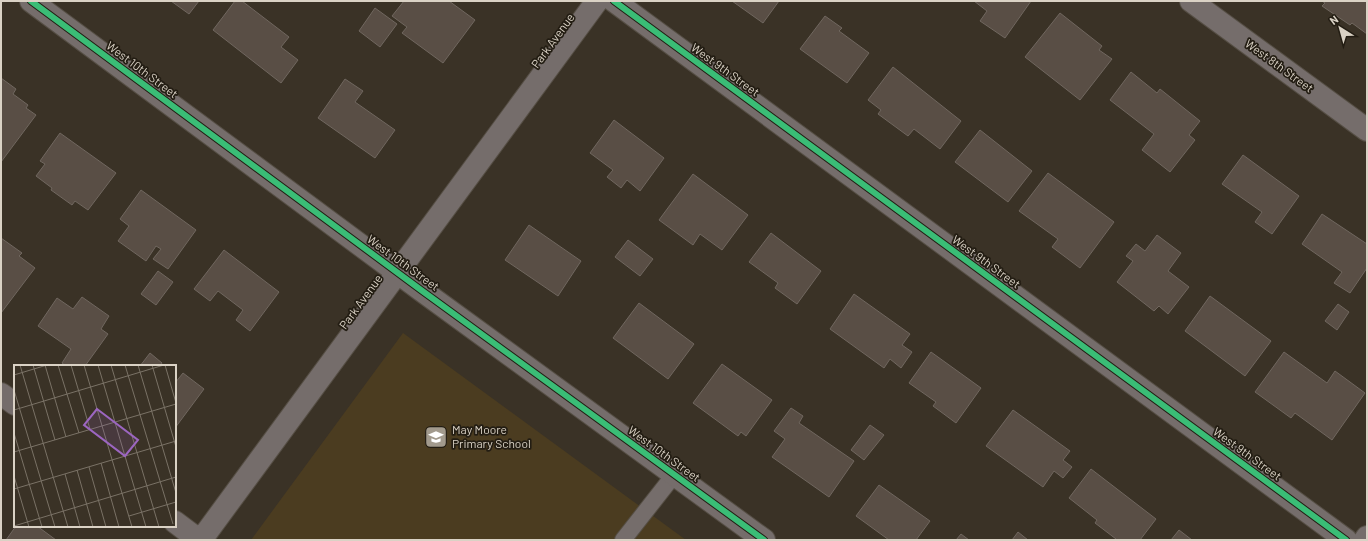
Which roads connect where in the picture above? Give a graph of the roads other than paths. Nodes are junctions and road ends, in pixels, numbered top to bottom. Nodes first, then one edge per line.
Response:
1 (31, 1) edge
2 (597, 1) edge
3 (614, 1) edge
4 (1190, 1) edge
5 (1367, 130) edge
6 (397, 272) junction
7 (1, 394) edge
8 (14, 403) edge
9 (674, 475) junction
10 (176, 523) edge
11 (1367, 536) edge
12 (200, 540) edge
13 (623, 540) edge
14 (764, 540) edge
15 (1346, 540) edge
16 (1364, 540) edge

1 - 6 street, West 10th Street
2 - 6 street, Park Avenue
3 - 15 street, West 9th Street
4 - 5 street, West 8th Street
6 - 9 street, West 10th Street
6 - 12 street, Park Avenue
7 - 8 street
9 - 13 lane
9 - 14 street, West 10th Street
10 - 12 street
11 - 16 street

